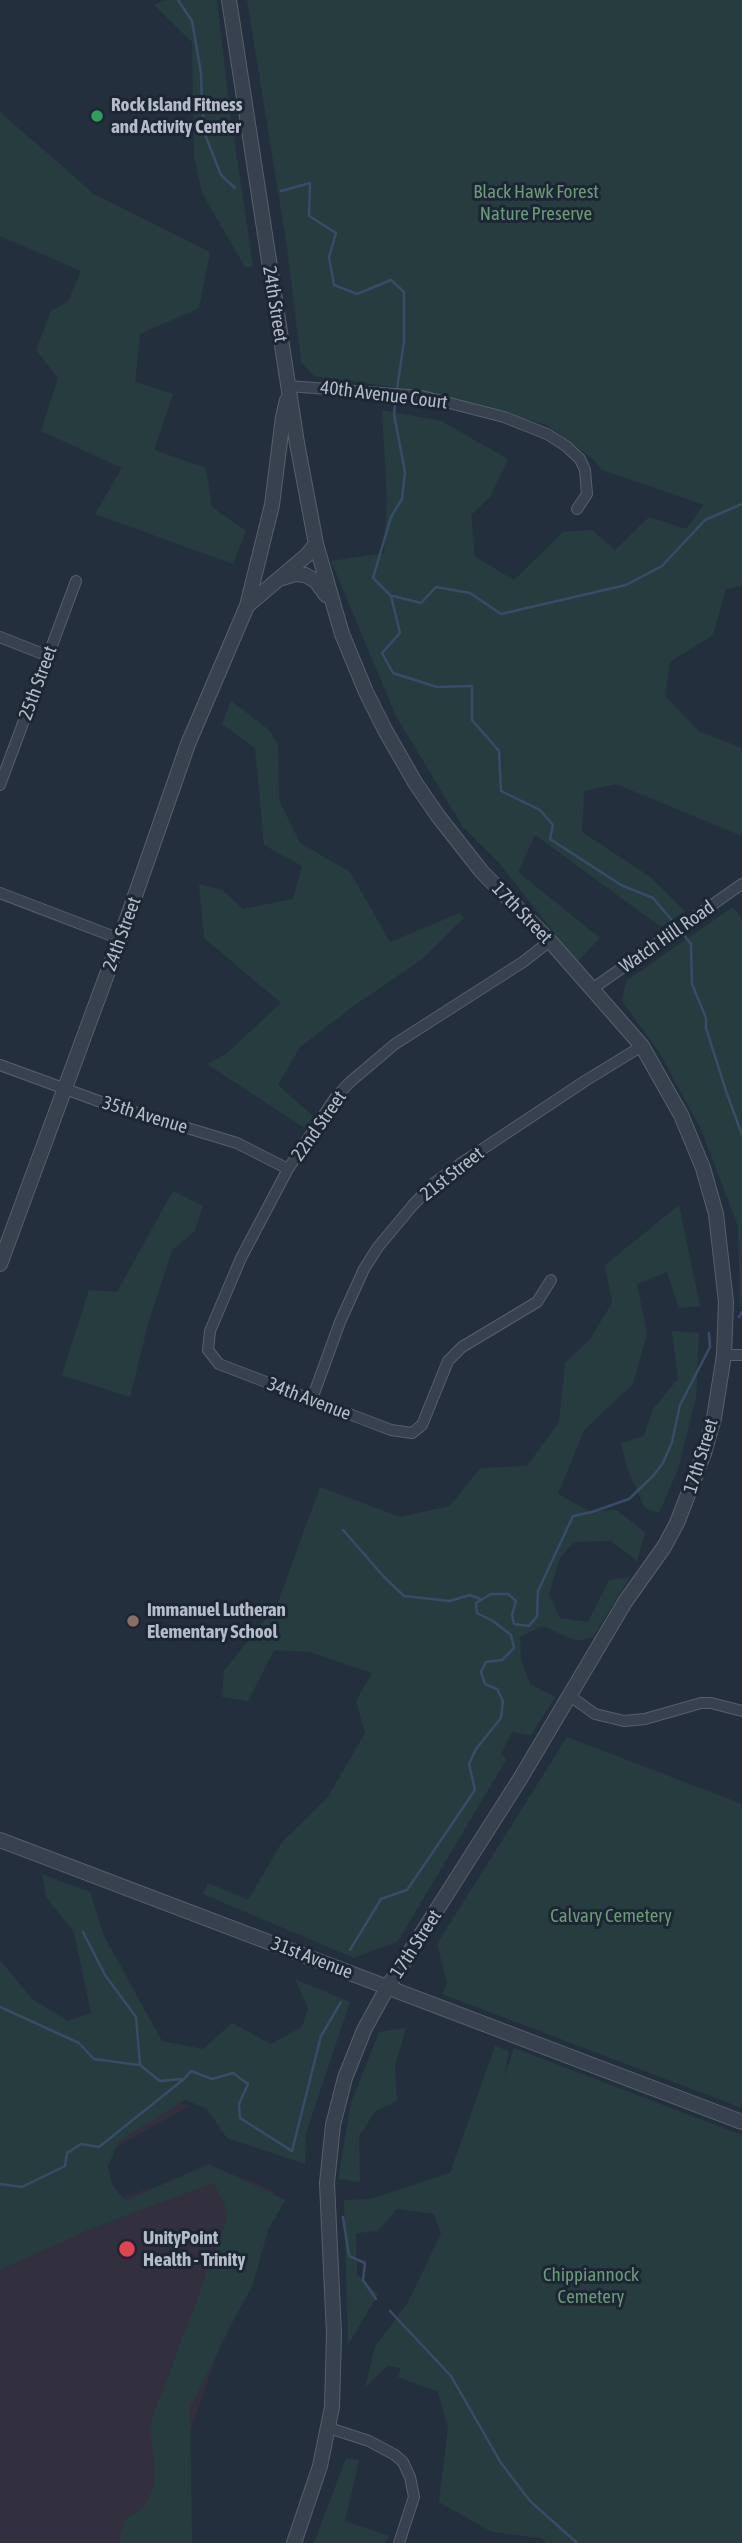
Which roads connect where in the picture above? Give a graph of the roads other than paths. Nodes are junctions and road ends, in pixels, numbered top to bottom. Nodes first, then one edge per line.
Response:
1 (229, 0) edge
2 (288, 389) junction
3 (577, 509) dead end
4 (316, 544) junction
5 (76, 581) dead end
6 (272, 584) junction
7 (247, 606) junction
8 (333, 606) junction
9 (0, 637) edge
10 (48, 656) junction
11 (0, 785) edge
12 (742, 884) edge
13 (0, 893) edge
14 (120, 939) junction
15 (550, 941) junction
16 (592, 989) junction
17 (642, 1046) junction
18 (0, 1065) edge
19 (64, 1089) junction
20 (289, 1169) junction
21 (0, 1264) edge
22 (551, 1280) dead end
23 (210, 1355) joint
24 (724, 1355) junction
25 (742, 1355) edge
26 (312, 1399) junction
27 (570, 1696) junction
28 (742, 1711) edge
29 (0, 1840) edge
30 (387, 1988) junction
31 (742, 2122) edge
32 (329, 2428) junction
33 (294, 2543) edge
34 (399, 2543) edge

1 - 2 street, 24th Street
2 - 3 street, 40th Avenue Court
2 - 4 street, 17th Street
2 - 7 street, 24th Street
4 - 6 street, 24th Street
4 - 8 street, 17th Street
5 - 10 street, 25th Street
6 - 7 street, 24th Street
6 - 8 street, 24th Street
7 - 14 street, 24th Street
8 - 15 street, 17th Street
9 - 10 street
10 - 11 street, 25th Street
12 - 16 street, Watch Hill Road
13 - 14 street
14 - 19 street, 24th Street
15 - 16 street, 17th Street
15 - 20 street, 22nd Street
16 - 17 street, 17th Street
17 - 24 street, 17th Street
17 - 26 street, 21st Street
18 - 19 street, 35th Avenue
19 - 20 street, 35th Avenue
19 - 21 street, 24th Street
20 - 23 street, 22nd Street
22 - 26 street, 34th Avenue
23 - 26 street, 34th Avenue
24 - 25 street
24 - 27 street, 17th Street
27 - 28 street
27 - 30 street, 17th Street
29 - 30 street, 31st Avenue
30 - 31 street, 31st Avenue
30 - 32 street, 17th Street
32 - 33 street, 17th Street
32 - 34 street

